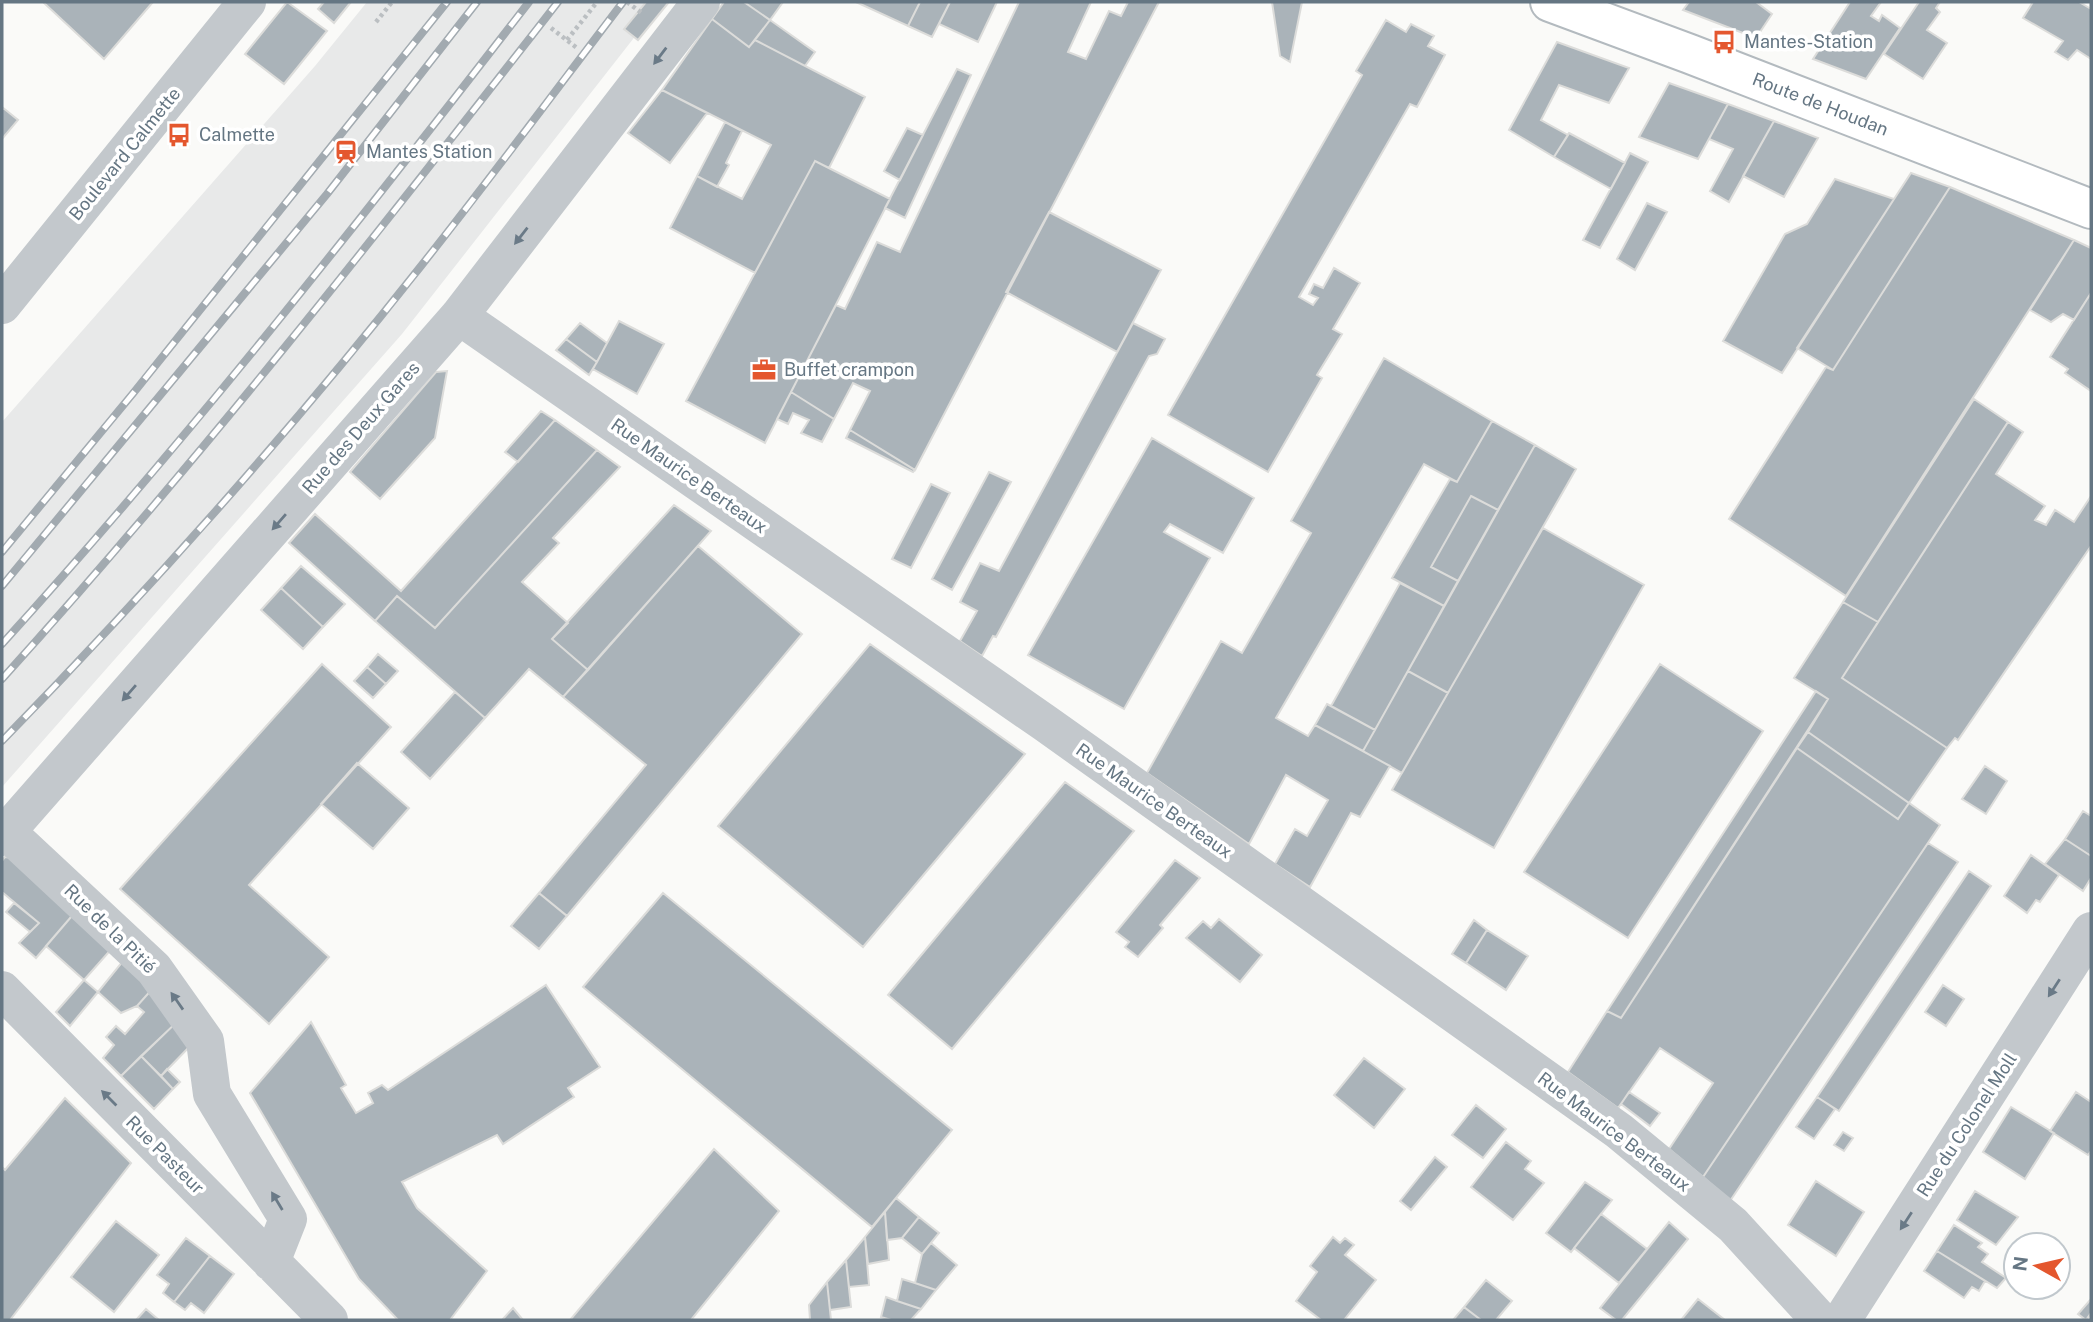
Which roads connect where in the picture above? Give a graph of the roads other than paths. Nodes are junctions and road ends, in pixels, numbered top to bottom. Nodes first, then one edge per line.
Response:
1 (247, 2) edge
2 (701, 2) edge
3 (1549, 2) edge
4 (2091, 209) edge
5 (2, 305) edge
6 (459, 316) junction
7 (4, 835) edge
8 (2091, 931) edge
9 (2, 989) edge
10 (271, 1262) junction
11 (329, 1320) edge
12 (1820, 1320) edge
13 (1842, 1320) edge

1 - 5 street, Boulevard Calmette
2 -> 6 street, Rue des Deux Gares
3 - 4 main road, Route de Houdan
6 -> 7 street, Rue des Deux Gares
6 - 12 street, Rue Maurice Berteaux
10 -> 7 street, Rue de la Pitié
8 -> 13 street, Rue du Colonel Moll
10 -> 9 street, Rue Pasteur
10 - 11 street, Rue Pasteur

